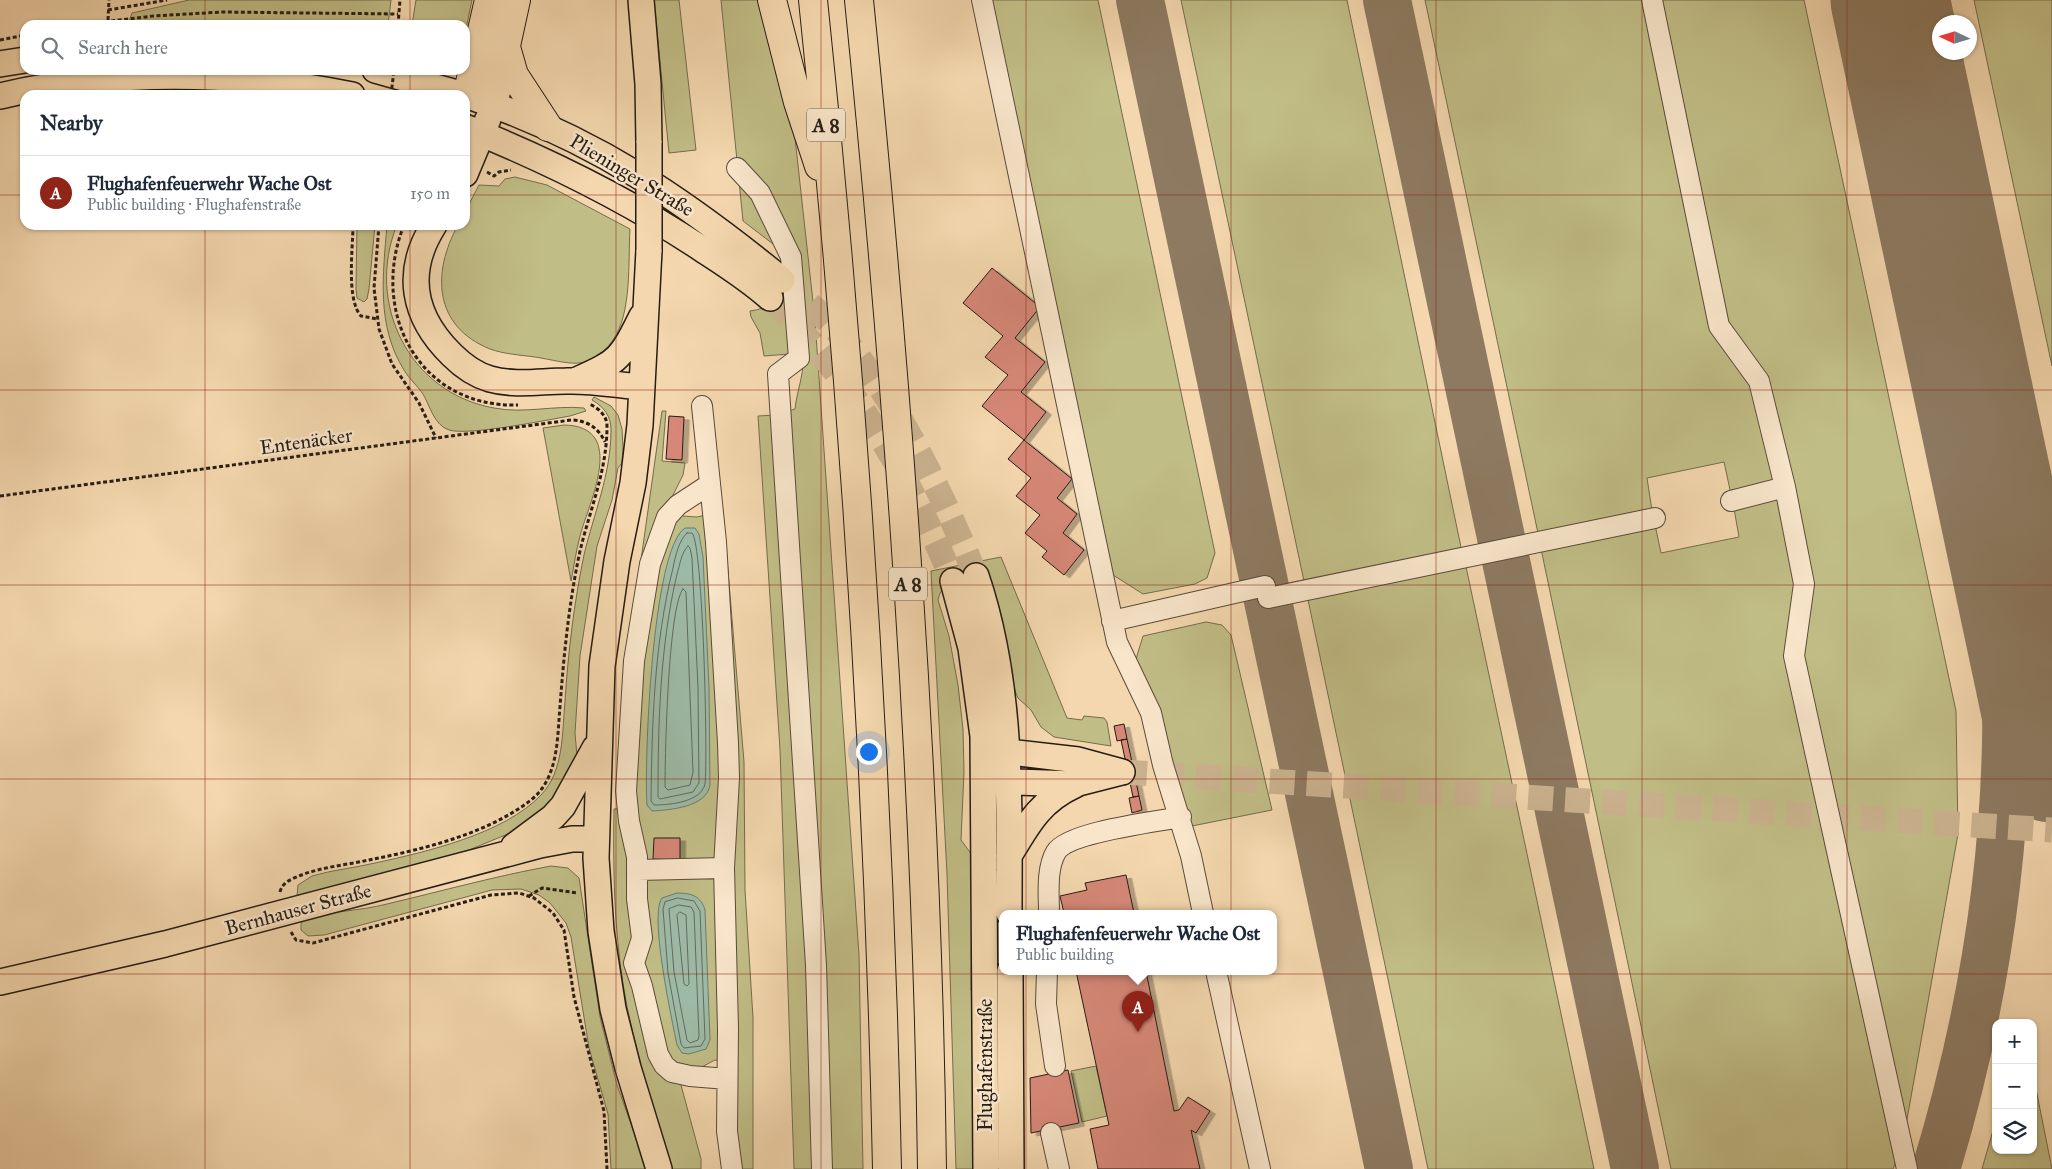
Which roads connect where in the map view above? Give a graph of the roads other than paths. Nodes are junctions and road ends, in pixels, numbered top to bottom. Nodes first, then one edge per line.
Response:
1 (489, 0) edge
2 (516, 0) edge
3 (641, 0) edge
4 (772, 0) edge
5 (813, 0) edge
6 (858, 0) edge
7 (982, 0) edge
8 (1652, 0) edge
9 (506, 47) junction
10 (20, 61) edge
11 (0, 64) edge
12 (168, 75) edge
13 (168, 75) edge
14 (392, 75) edge
15 (35, 90) edge
16 (319, 90) edge
17 (442, 90) edge
18 (467, 90) edge
19 (20, 93) edge
20 (0, 96) edge
21 (470, 98) edge
22 (493, 105) junction
23 (548, 127) junction
24 (474, 130) edge
25 (470, 150) edge
26 (737, 168) dead end
27 (834, 210) junction
28 (432, 230) edge
29 (646, 307) junction
30 (576, 381) junction
31 (642, 387) junction
32 (702, 406) dead end
33 (710, 484) junction
34 (1785, 488) junction
35 (1731, 501) dead end
36 (1655, 518) dead end
37 (964, 578) tunnel mouth
38 (1112, 621) junction
39 (599, 741) junction
40 (996, 750) junction
41 (984, 781) junction
42 (1008, 782) junction
43 (1076, 784) junction
44 (1180, 817) junction
45 (596, 839) junction
46 (502, 854) junction
47 (1009, 856) junction
48 (724, 868) junction
49 (638, 870) junction
50 (1010, 910) edge
51 (1049, 910) edge
52 (1202, 910) edge
53 (634, 964) junction
54 (606, 968) junction
55 (1010, 975) edge
56 (1047, 975) edge
57 (1217, 975) edge
58 (0, 982) edge
59 (1056, 1066) dead end
60 (727, 1079) junction
61 (1051, 1133) dead end
62 (659, 1169) edge
63 (732, 1169) edge
64 (822, 1169) edge
65 (887, 1169) edge
66 (932, 1169) edge
67 (986, 1169) edge
68 (1011, 1169) edge
69 (1060, 1169) edge
70 (1260, 1169) edge
71 (1907, 1169) edge

1 - 18 highway
2 - 9 highway
3 - 29 main road, bridge
4 - 27 highway
5 - 27 highway, A 8
6 - 66 highway, A 8
7 - 38 lane
8 - 34 lane
9 - 22 highway
9 - 23 highway
10 - 11 main road
12 - 15 main road
13 - 16 main road
14 - 17 main road, Plieninger Straße
19 - 20 main road
21 - 22 main road, Plieninger Straße
22 - 23 main road, Plieninger Straße
22 - 24 main road
23 - 24 main road, Plieninger Straße
24 - 25 main road
26 - 64 lane
27 - 65 highway, A 8
28 - 30 main road
29 - 30 main road
29 - 31 main road
30 - 31 main road
31 - 39 main road
32 - 33 lane
33 - 48 lane
33 - 49 lane
34 - 35 lane
34 - 71 lane
36 - 38 lane
37 - 40 main road
38 - 44 lane
39 - 45 main road
39 - 46 main road
40 - 41 main road
40 - 42 main road
40 - 43 main road
41 - 42 main road
41 - 67 main road, Flughafenstraße
42 - 43 main road
42 - 47 main road
43 - 47 main road
44 - 51 lane
44 - 52 lane
45 - 46 main road, Bernhauser Straße
45 - 54 main road
46 - 58 main road, Bernhauser Straße
47 - 50 main road
48 - 49 lane
48 - 60 lane
49 - 53 lane
53 - 54 lane
53 - 60 lane
54 - 62 main road
55 - 68 main road, Flughafenstraße
56 - 59 lane
57 - 70 lane
60 - 63 lane
61 - 69 lane

